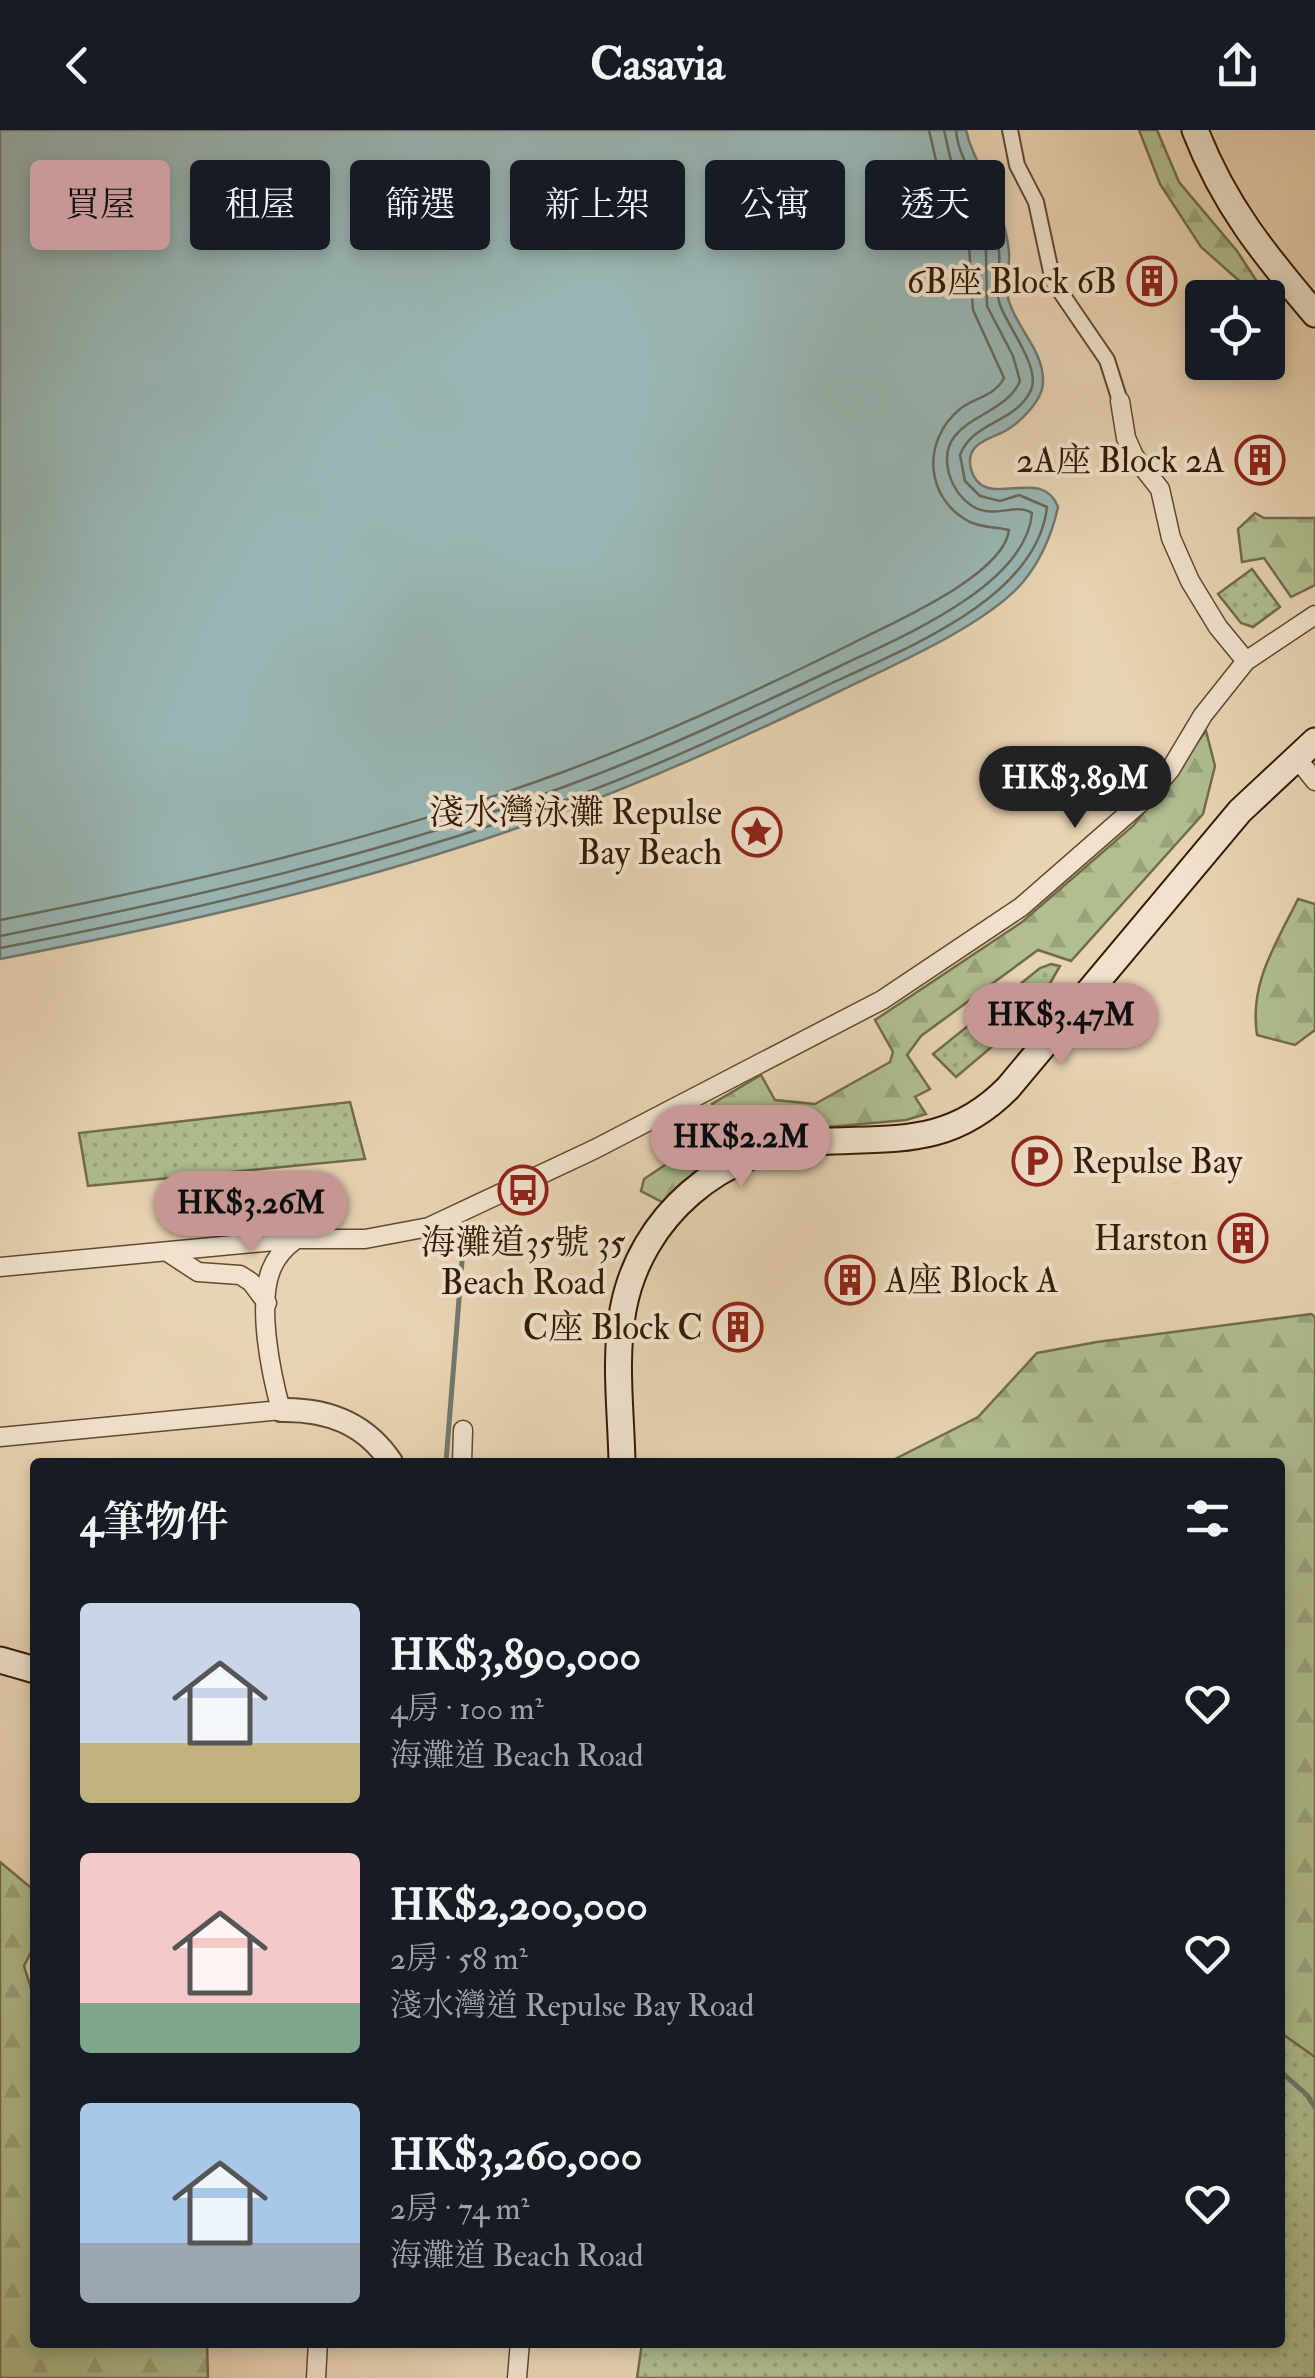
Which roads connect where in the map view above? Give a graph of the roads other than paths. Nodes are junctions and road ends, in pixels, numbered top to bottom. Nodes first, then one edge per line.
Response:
1 (1010, 130) edge
2 (1195, 130) edge
3 (1315, 314) edge
4 (1120, 402) joint
5 (1315, 615) edge
6 (1246, 662) junction
7 (1306, 749) edge
8 (1315, 780) edge
9 (296, 1239) junction
10 (169, 1253) junction
11 (0, 1267) edge
12 (267, 1303) junction
13 (281, 1410) junction
14 (463, 1430) dead end
15 (0, 1437) edge
16 (388, 1458) edge
17 (462, 1458) edge
18 (622, 1458) edge
19 (0, 1660) edge
20 (30, 1669) edge
21 (318, 2348) edge
22 (520, 2348) edge
23 (316, 2378) edge
24 (517, 2378) edge

1 - 4 street
2 - 3 main road
4 - 6 street
5 - 6 street
6 - 9 street
7 - 8 street
7 - 18 main road
9 - 10 street
9 - 12 street
10 - 11 street
10 - 12 street
12 - 13 street
13 - 15 street
13 - 16 street
14 - 17 street
19 - 20 main road
21 - 23 street
22 - 24 street

